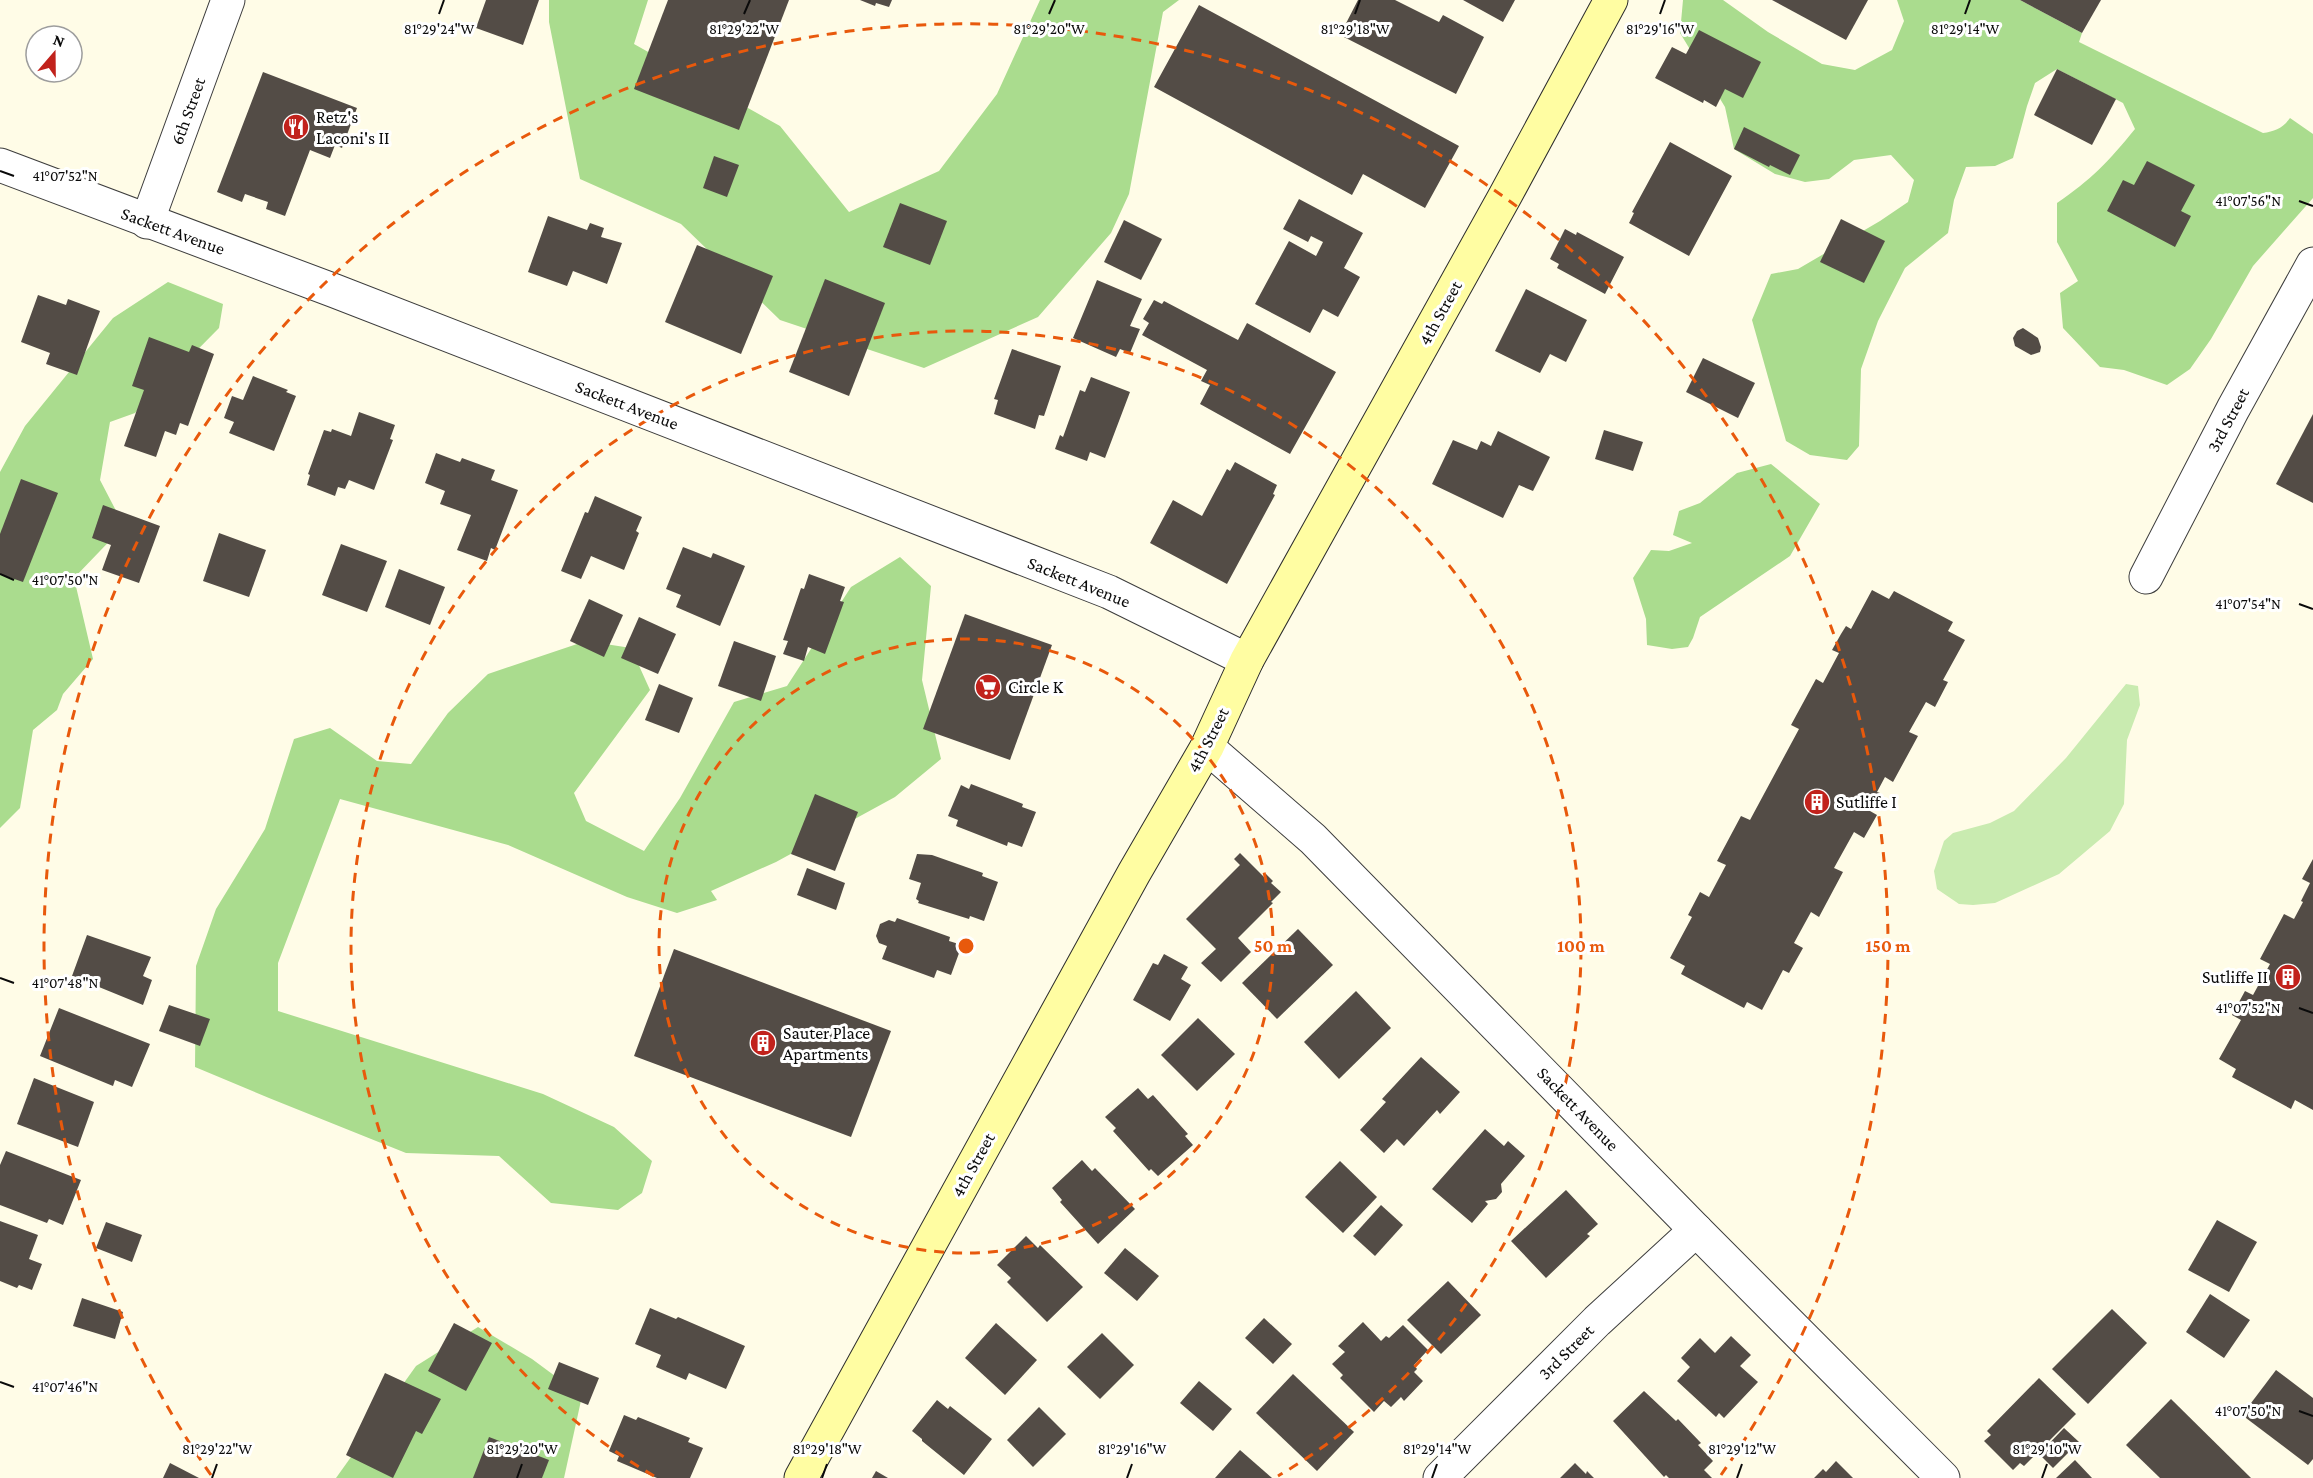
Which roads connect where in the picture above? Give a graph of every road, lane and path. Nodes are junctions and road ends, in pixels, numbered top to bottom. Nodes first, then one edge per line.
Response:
1 (228, 0) edge
2 (1611, 0) edge
3 (0, 165) edge
4 (147, 222) junction
5 (2313, 264) edge
6 (2146, 577) dead end
7 (1247, 660) junction
8 (1207, 747) junction
9 (1695, 1230) junction
10 (801, 1478) edge
11 (1440, 1478) edge
12 (1943, 1478) edge

1 - 4 street, 6th Street
2 - 7 street, 4th Street
3 - 4 street, Sackett Avenue
4 - 7 street, Sackett Avenue
5 - 6 street, 3rd Street
7 - 8 street, 4th Street
8 - 9 street, Sackett Avenue
8 - 10 street, 4th Street
9 - 11 street, 3rd Street
9 - 12 street, Sackett Avenue

